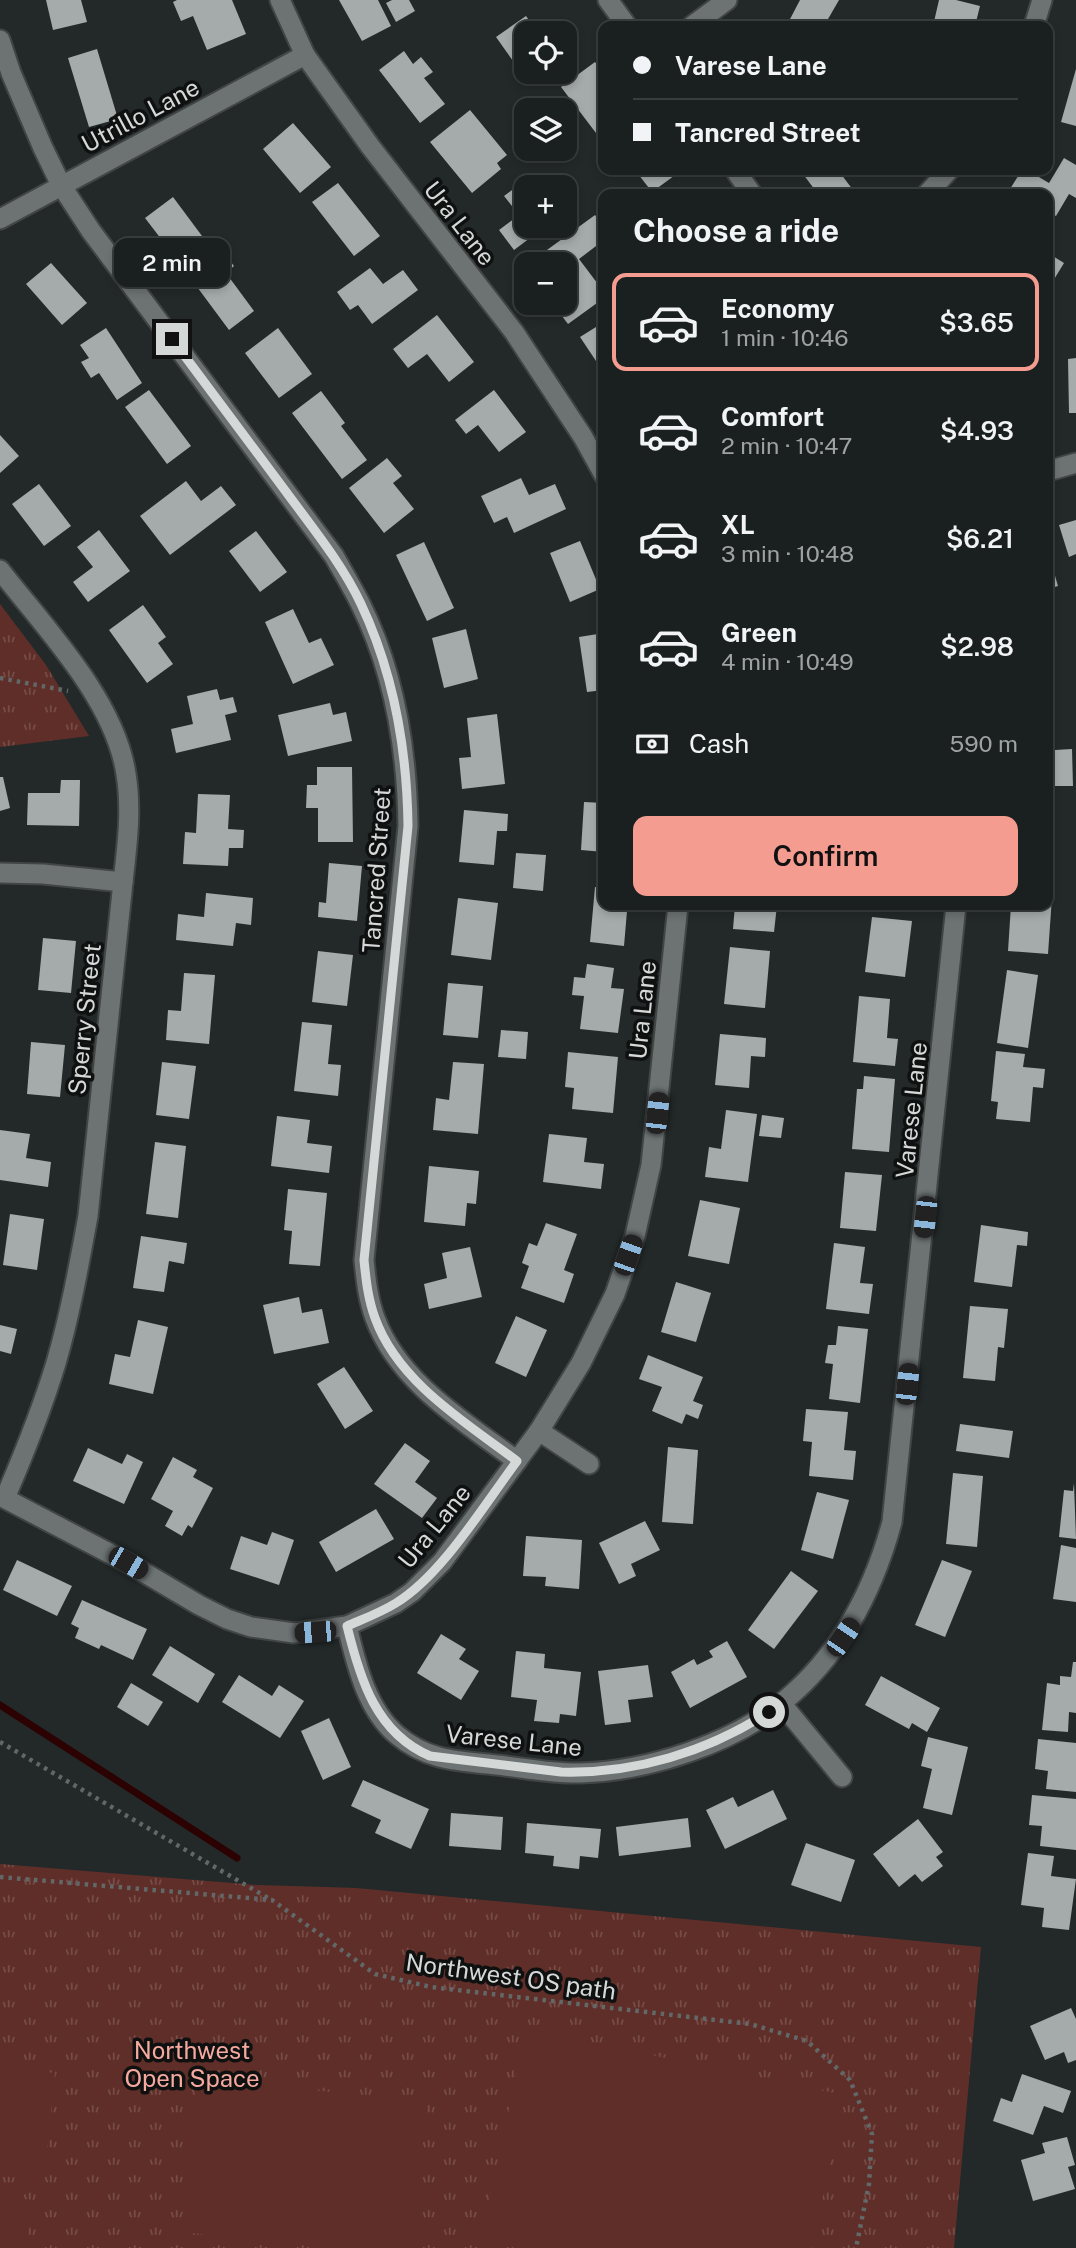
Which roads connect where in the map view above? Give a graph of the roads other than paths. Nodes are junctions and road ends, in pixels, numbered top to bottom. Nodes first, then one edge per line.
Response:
1 (280, 0) edge
2 (608, 0) edge
3 (727, 0) edge
4 (1042, 0) edge
5 (623, 21) edge
6 (699, 21) edge
7 (1036, 21) edge
8 (0, 40) edge
9 (305, 55) junction
10 (944, 175) edge
11 (61, 185) junction
12 (932, 189) edge
13 (0, 219) edge
14 (1076, 463) edge
15 (598, 464) edge
16 (1053, 470) edge
17 (0, 570) edge
18 (0, 873) edge
19 (123, 882) junction
20 (677, 910) edge
21 (955, 910) edge
22 (539, 1431) junction
23 (517, 1461) junction
24 (589, 1464) dead end
25 (2, 1497) edge
26 (347, 1626) junction
27 (781, 1703) junction
28 (842, 1777) dead end

1 - 9 street, Ura Lane
2 - 5 street
3 - 6 street
4 - 7 street
8 - 11 street, Tancred Street
9 - 11 street, Utrillo Lane
9 - 15 street, Ura Lane
10 - 12 street
11 - 13 street, Utrillo Lane
11 - 23 street, Tancred Street
14 - 16 street
17 - 19 street, Sperry Street
18 - 19 street
19 - 25 street, Sperry Street
20 - 22 street, Ura Lane
21 - 27 street, Varese Lane
22 - 23 street, Ura Lane
22 - 24 street
23 - 26 street, Ura Lane
25 - 26 street, Ura Lane
26 - 27 street, Varese Lane
27 - 28 street

